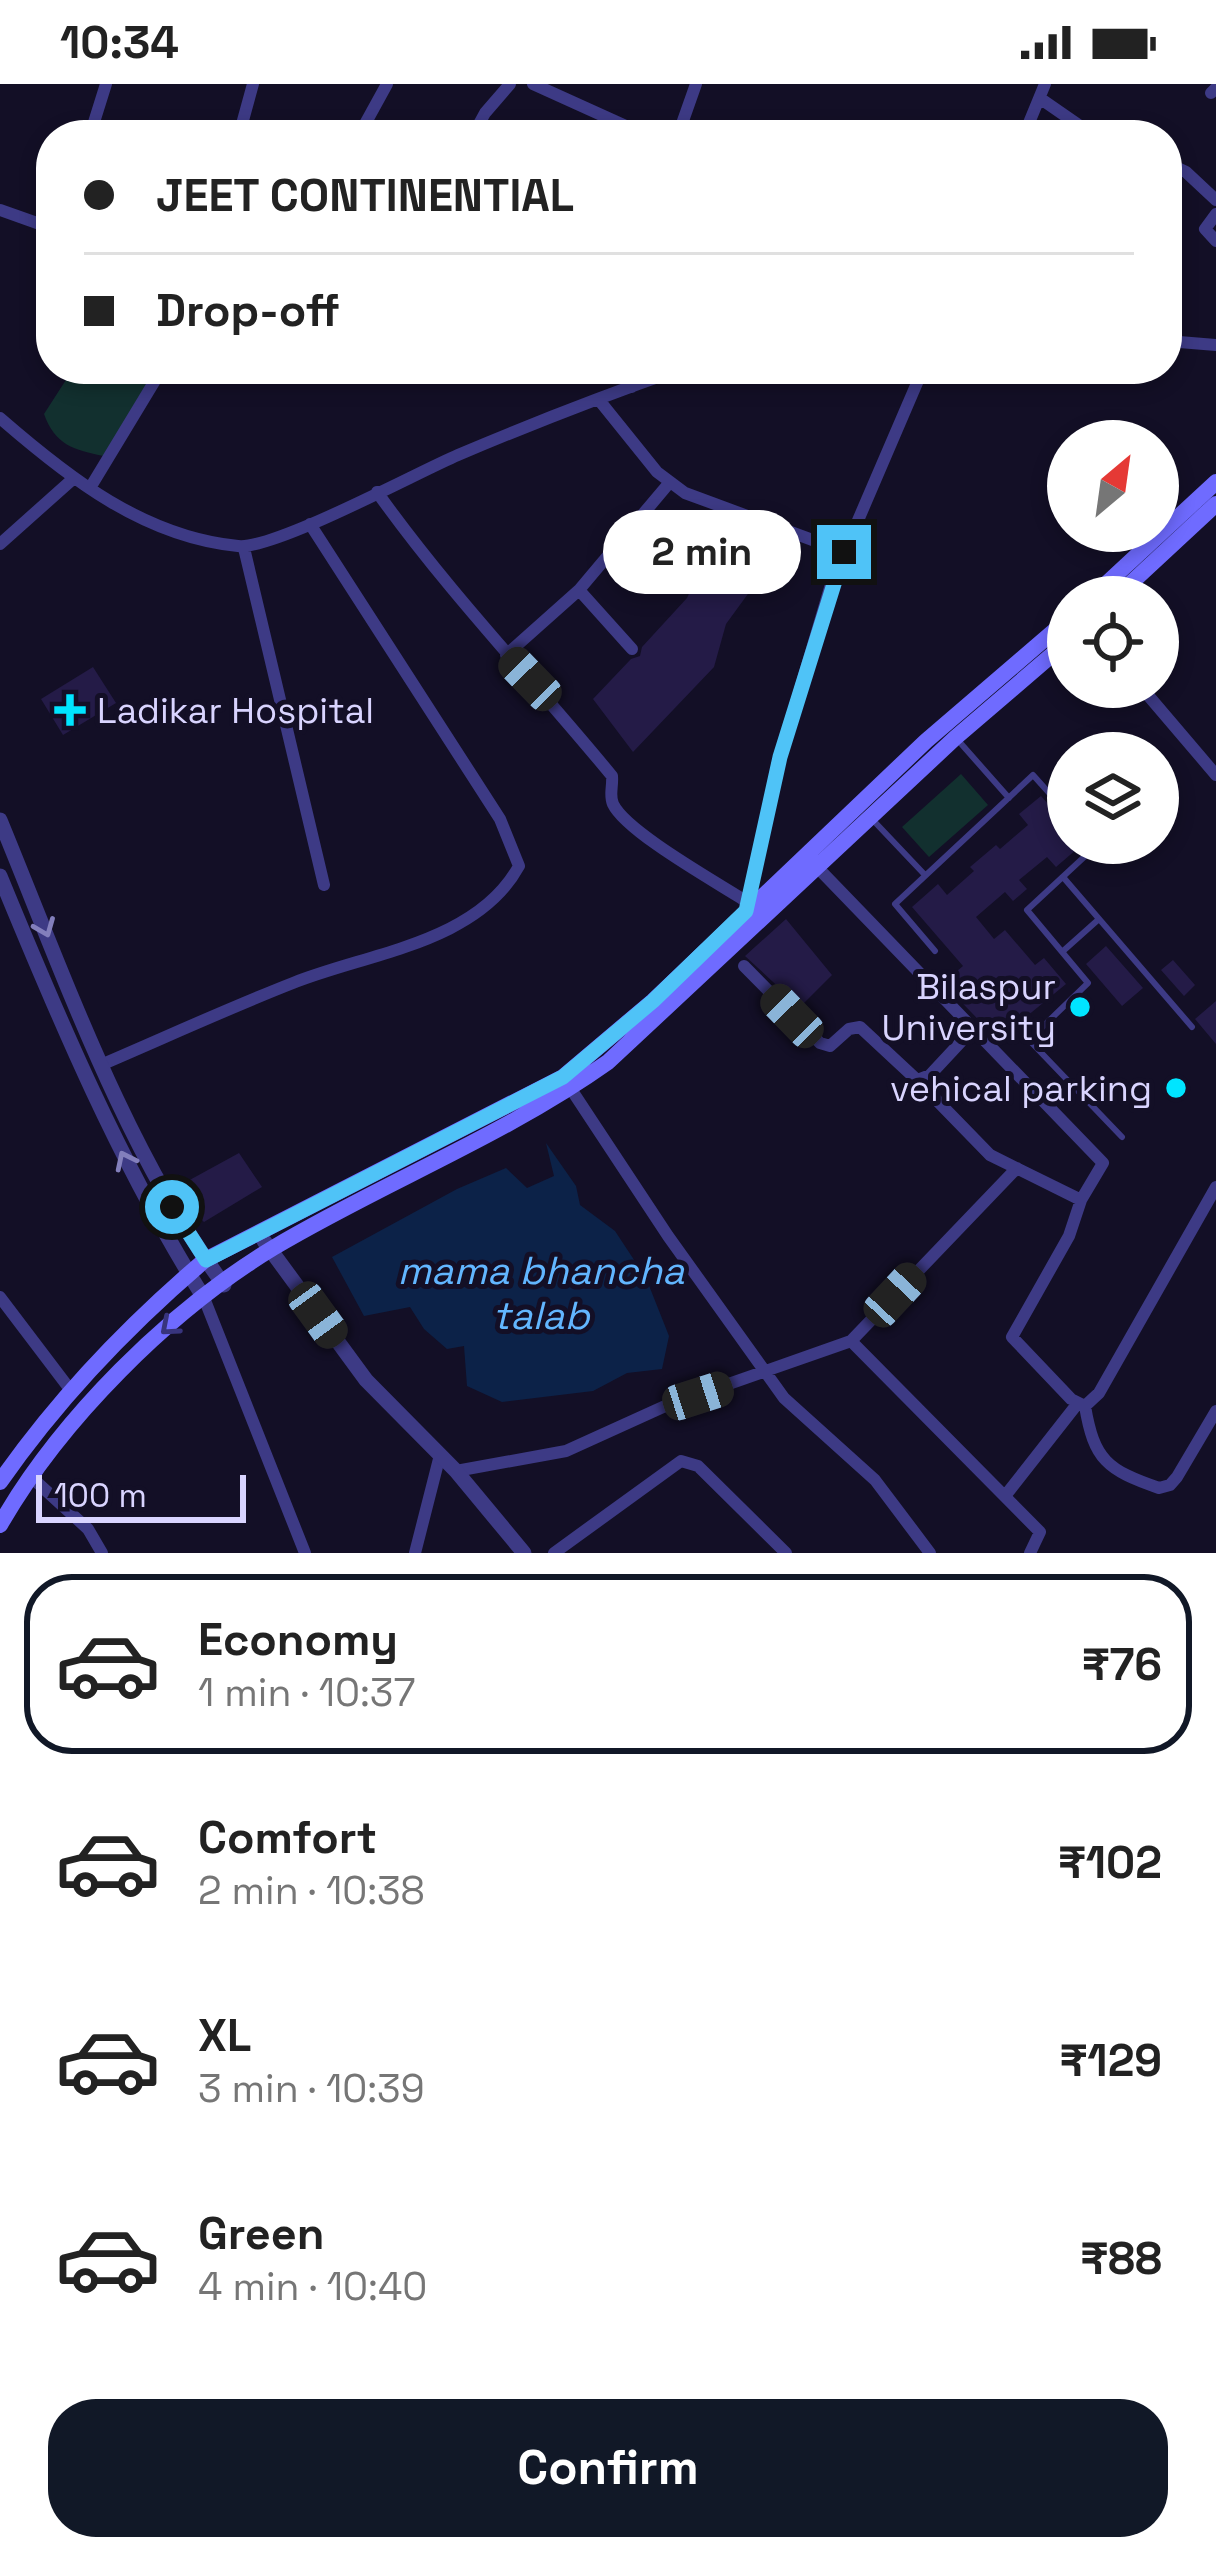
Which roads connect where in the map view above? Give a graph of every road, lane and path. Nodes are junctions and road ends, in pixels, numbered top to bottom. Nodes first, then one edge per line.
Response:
1 (106, 84) edge
2 (253, 84) edge
3 (387, 84) edge
4 (510, 84) edge
5 (533, 84) edge
6 (696, 84) edge
7 (1045, 84) edge
8 (1042, 99) junction
9 (95, 120) edge
10 (243, 120) edge
11 (367, 120) edge
12 (481, 120) edge
13 (613, 120) edge
14 (683, 120) edge
15 (1032, 120) edge
16 (1072, 120) edge
17 (1182, 170) edge
18 (1216, 200) edge
19 (0, 209) edge
20 (1216, 214) edge
21 (36, 222) edge
22 (1216, 241) edge
23 (1182, 342) edge
24 (1216, 345) edge
25 (153, 384) edge
26 (630, 384) edge
27 (640, 384) edge
28 (917, 384) edge
29 (632, 387) junction
30 (598, 400) junction
31 (0, 418) edge
32 (74, 478) junction
33 (670, 482) junction
34 (1216, 482) edge
35 (90, 488) junction
36 (377, 492) junction
37 (1216, 504) edge
38 (310, 524) junction
39 (0, 544) edge
40 (244, 548) junction
41 (844, 552) junction
42 (1115, 576) edge
43 (1139, 576) edge
44 (579, 590) junction
45 (1047, 639) edge
46 (632, 650) dead end
47 (506, 655) junction
48 (1047, 657) edge
49 (1159, 708) edge
50 (951, 732) junction
51 (1216, 775) edge
52 (1047, 791) edge
53 (1009, 798) junction
54 (870, 817) junction
55 (0, 820) edge
56 (1077, 864) edge
57 (817, 867) junction
58 (926, 875) junction
59 (0, 876) edge
60 (1063, 877) junction
61 (324, 885) dead end
62 (747, 906) junction
63 (1099, 919) junction
64 (935, 951) dead end
65 (1062, 952) junction
66 (744, 966) dead end
67 (1192, 1028) dead end
68 (971, 1030) junction
69 (104, 1064) junction
70 (917, 1080) junction
71 (567, 1083) junction
72 (1122, 1137) dead end
73 (1017, 1168) junction
74 (1216, 1187) edge
75 (1082, 1199) junction
76 (259, 1234) junction
77 (270, 1250) junction
78 (206, 1260) junction
79 (189, 1274) junction
80 (224, 1285) junction
81 (0, 1297) edge
82 (203, 1298) junction
83 (851, 1342) junction
84 (767, 1373) junction
85 (72, 1392) junction
86 (1082, 1404) junction
87 (1216, 1412) edge
88 (440, 1454) junction
89 (456, 1471) junction
90 (29, 1476) junction
91 (1, 1479) edge
92 (1005, 1496) junction
93 (0, 1525) edge
94 (102, 1553) edge
95 (305, 1553) edge
96 (416, 1553) edge
97 (524, 1553) edge
98 (554, 1553) edge
99 (786, 1553) edge
100 (930, 1553) edge
101 (1030, 1553) edge

1 - 9 street
2 - 10 street
3 - 11 street
4 - 12 street
5 - 13 street
6 - 14 street
7 - 8 street
8 - 15 street
8 - 16 street
17 - 18 street
19 - 21 street
20 - 22 street
23 - 24 street
25 - 35 street
26 - 29 street
27 - 29 street
28 - 41 street
29 - 30 street
30 - 33 street
30 - 36 street
31 - 32 street
32 - 35 street
32 - 39 street
33 - 41 street
33 - 44 street
34 - 42 main road
35 - 40 street
36 - 38 street
36 - 47 street
37 - 43 main road
38 - 40 street
38 - 69 street
40 - 61 street
41 - 62 street
44 - 46 street
44 - 47 street
45 - 50 main road
47 - 62 street
48 - 50 main road
49 - 51 street
50 - 53 lane
50 - 54 main road
50 - 62 main road
52 - 53 lane
53 - 58 lane
54 - 57 main road
54 - 58 lane
55 -> 69 street
56 - 60 lane
57 - 68 street
57 - 71 main road
58 - 64 lane
79 -> 59 street
60 - 63 lane
60 - 65 lane
62 - 71 main road
63 - 65 lane
63 - 67 lane
65 - 72 lane
66 - 70 street
68 - 70 street
68 - 75 street
69 - 78 street
70 - 73 street
71 - 76 main road
71 - 77 main road
71 - 84 street
73 - 75 street
73 - 83 street
74 - 86 street
75 - 86 street
76 - 77 street
76 - 78 main road
77 - 80 main road
77 - 88 street
78 - 79 main road
78 - 80 street
79 - 82 street
79 - 85 main road
80 - 82 main road
81 - 85 street
82 -> 90 main road
82 - 95 street
83 - 84 street
83 - 92 street
84 - 89 street
84 - 100 street
85 - 91 main road
86 - 87 street
86 - 92 street
88 - 89 street
88 - 96 street
89 - 97 street
90 - 93 main road
90 - 94 street
92 - 101 street
98 - 99 street

